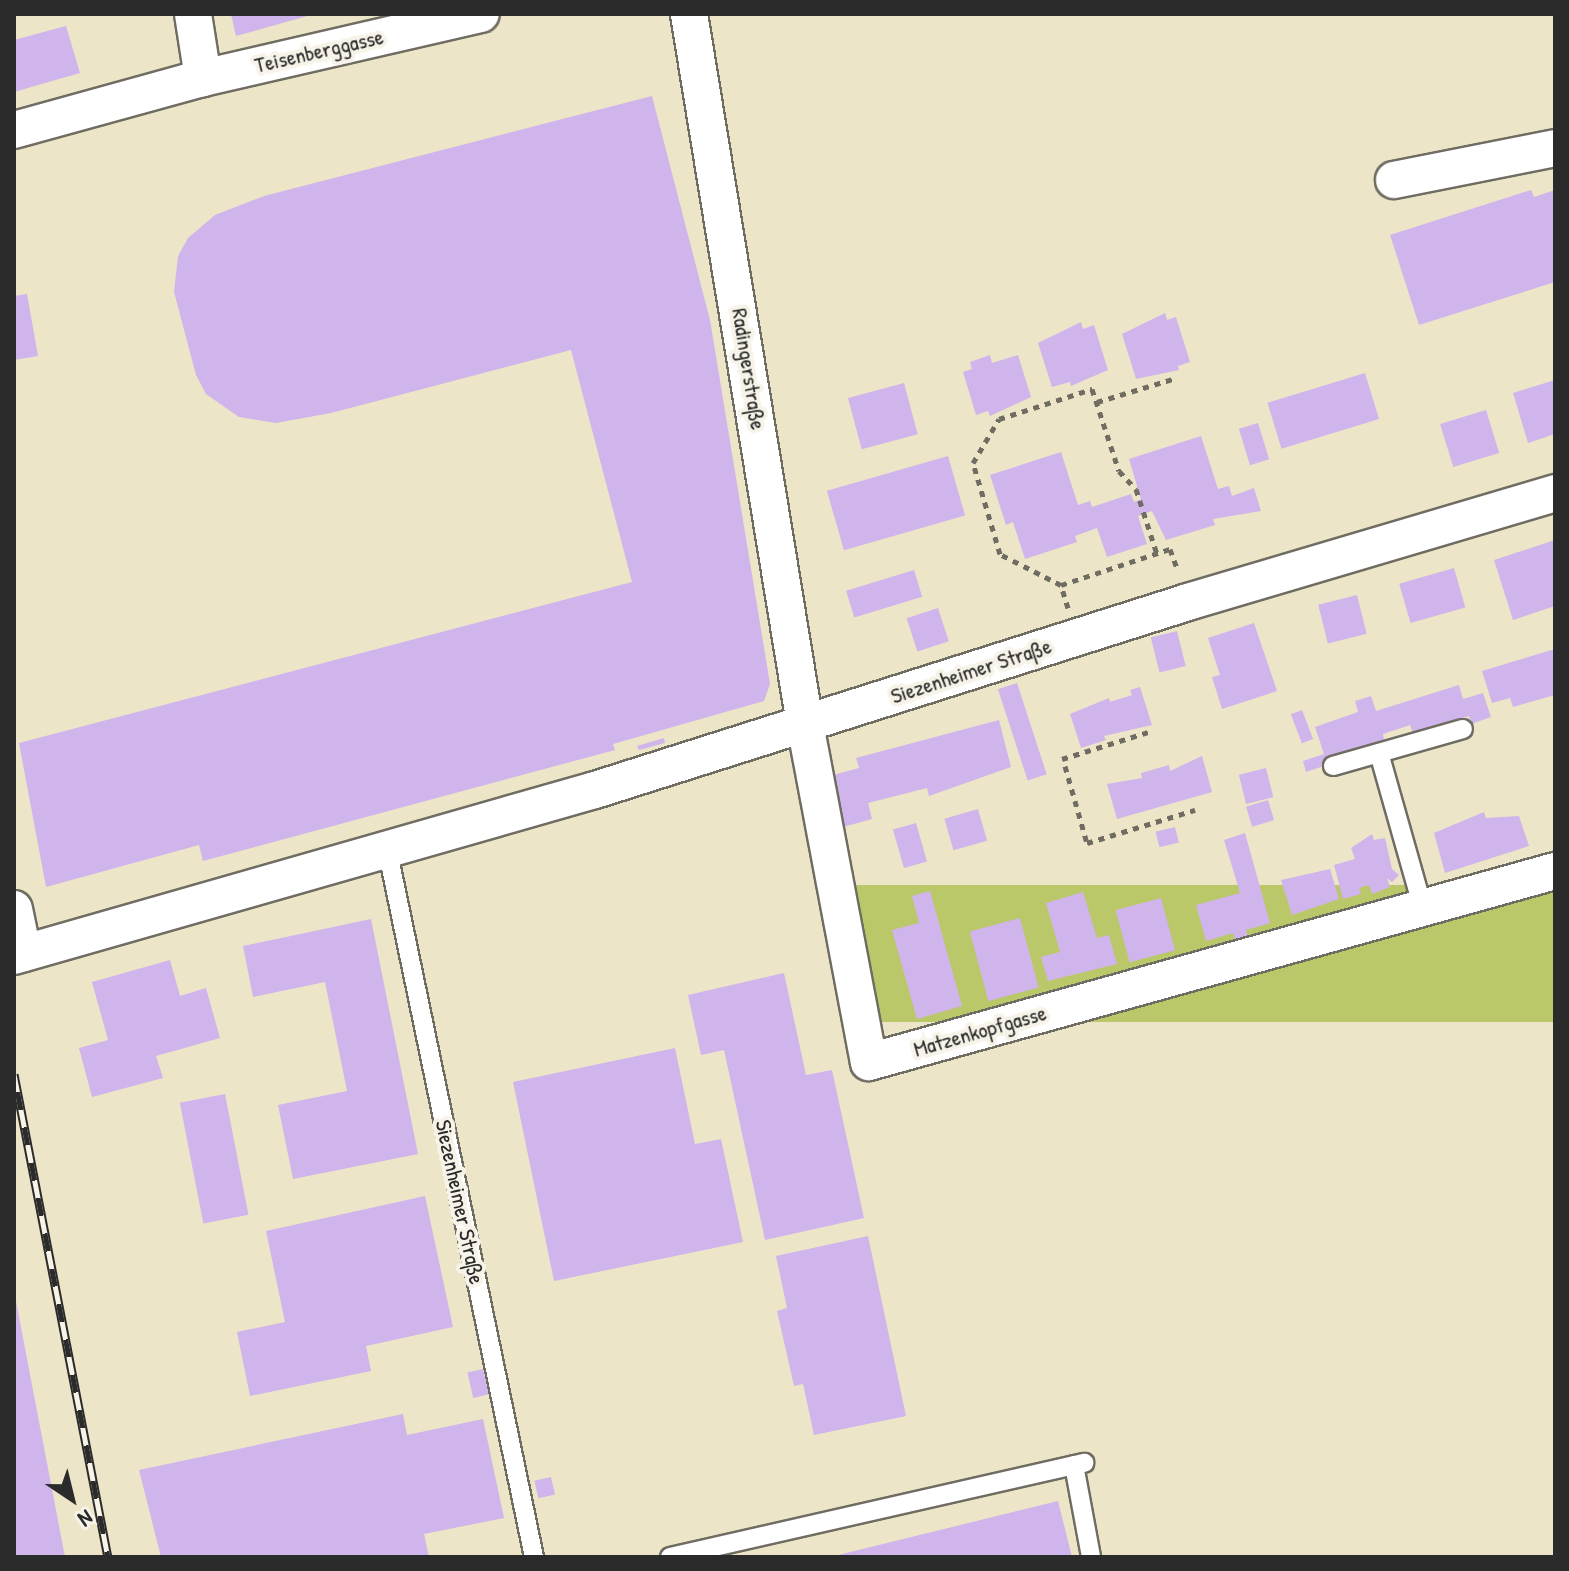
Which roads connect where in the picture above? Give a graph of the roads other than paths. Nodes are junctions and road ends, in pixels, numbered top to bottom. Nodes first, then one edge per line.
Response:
1 (193, 14) edge
2 (481, 14) edge
3 (689, 14) edge
4 (203, 78) junction
5 (14, 130) edge
6 (1555, 148) edge
7 (1394, 180) dead end
8 (1555, 493) edge
9 (805, 724) junction
10 (1463, 729) dead end
11 (1379, 753) junction
12 (1333, 766) dead end
13 (387, 848) junction
14 (1555, 871) edge
15 (1423, 908) junction
16 (14, 909) edge
17 (19, 954) edge
18 (534, 1557) edge
19 (670, 1557) edge
20 (1091, 1557) edge

1 - 4 street
2 - 4 street, Teisenberggasse
3 - 9 street, Radingerstraße
4 - 5 street, Teisenberggasse
6 - 7 street
8 - 9 street, Siezenheimer Straße
9 - 13 street, Siezenheimer Straße
9 - 15 street, Matzenkopfgasse
10 - 11 lane
11 - 12 lane
11 - 15 lane
13 - 17 street, Siezenheimer Straße
13 - 18 lane, Siezenheimer Straße
14 - 15 street, Matzenkopfgasse
16 - 17 street
19 - 20 lane

